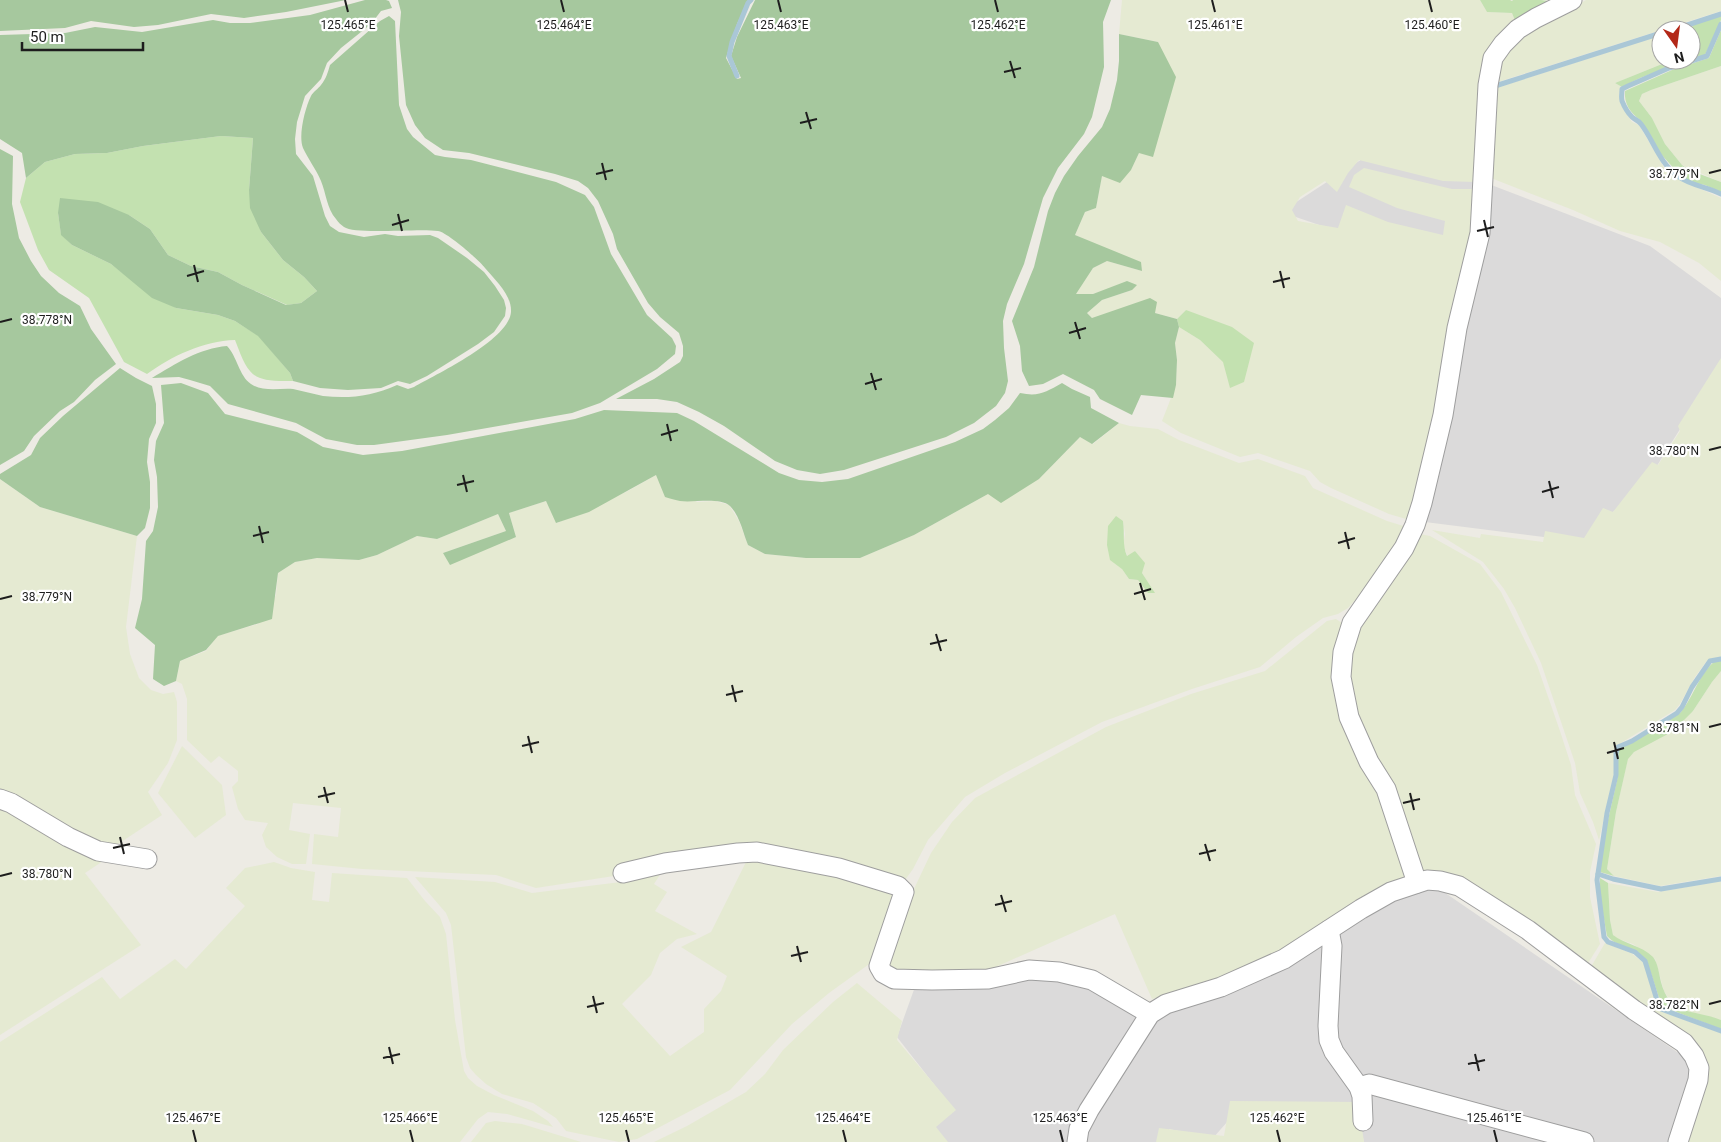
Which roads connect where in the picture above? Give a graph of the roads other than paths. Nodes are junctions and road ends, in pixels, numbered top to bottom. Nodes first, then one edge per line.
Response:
1 (1572, 0) edge
2 (0, 799) edge
3 (147, 860) dead end
4 (623, 873) dead end
5 (1417, 883) junction
6 (1329, 930) junction
7 (1150, 1014) junction
8 (1359, 1087) junction
9 (1363, 1120) dead end
10 (1077, 1142) edge
11 (1584, 1142) edge
12 (1678, 1142) edge

1 - 5 street
2 - 3 street
4 - 7 street
5 - 6 street
5 - 12 street
6 - 7 street
6 - 8 street
7 - 10 street
8 - 9 street
8 - 11 street

